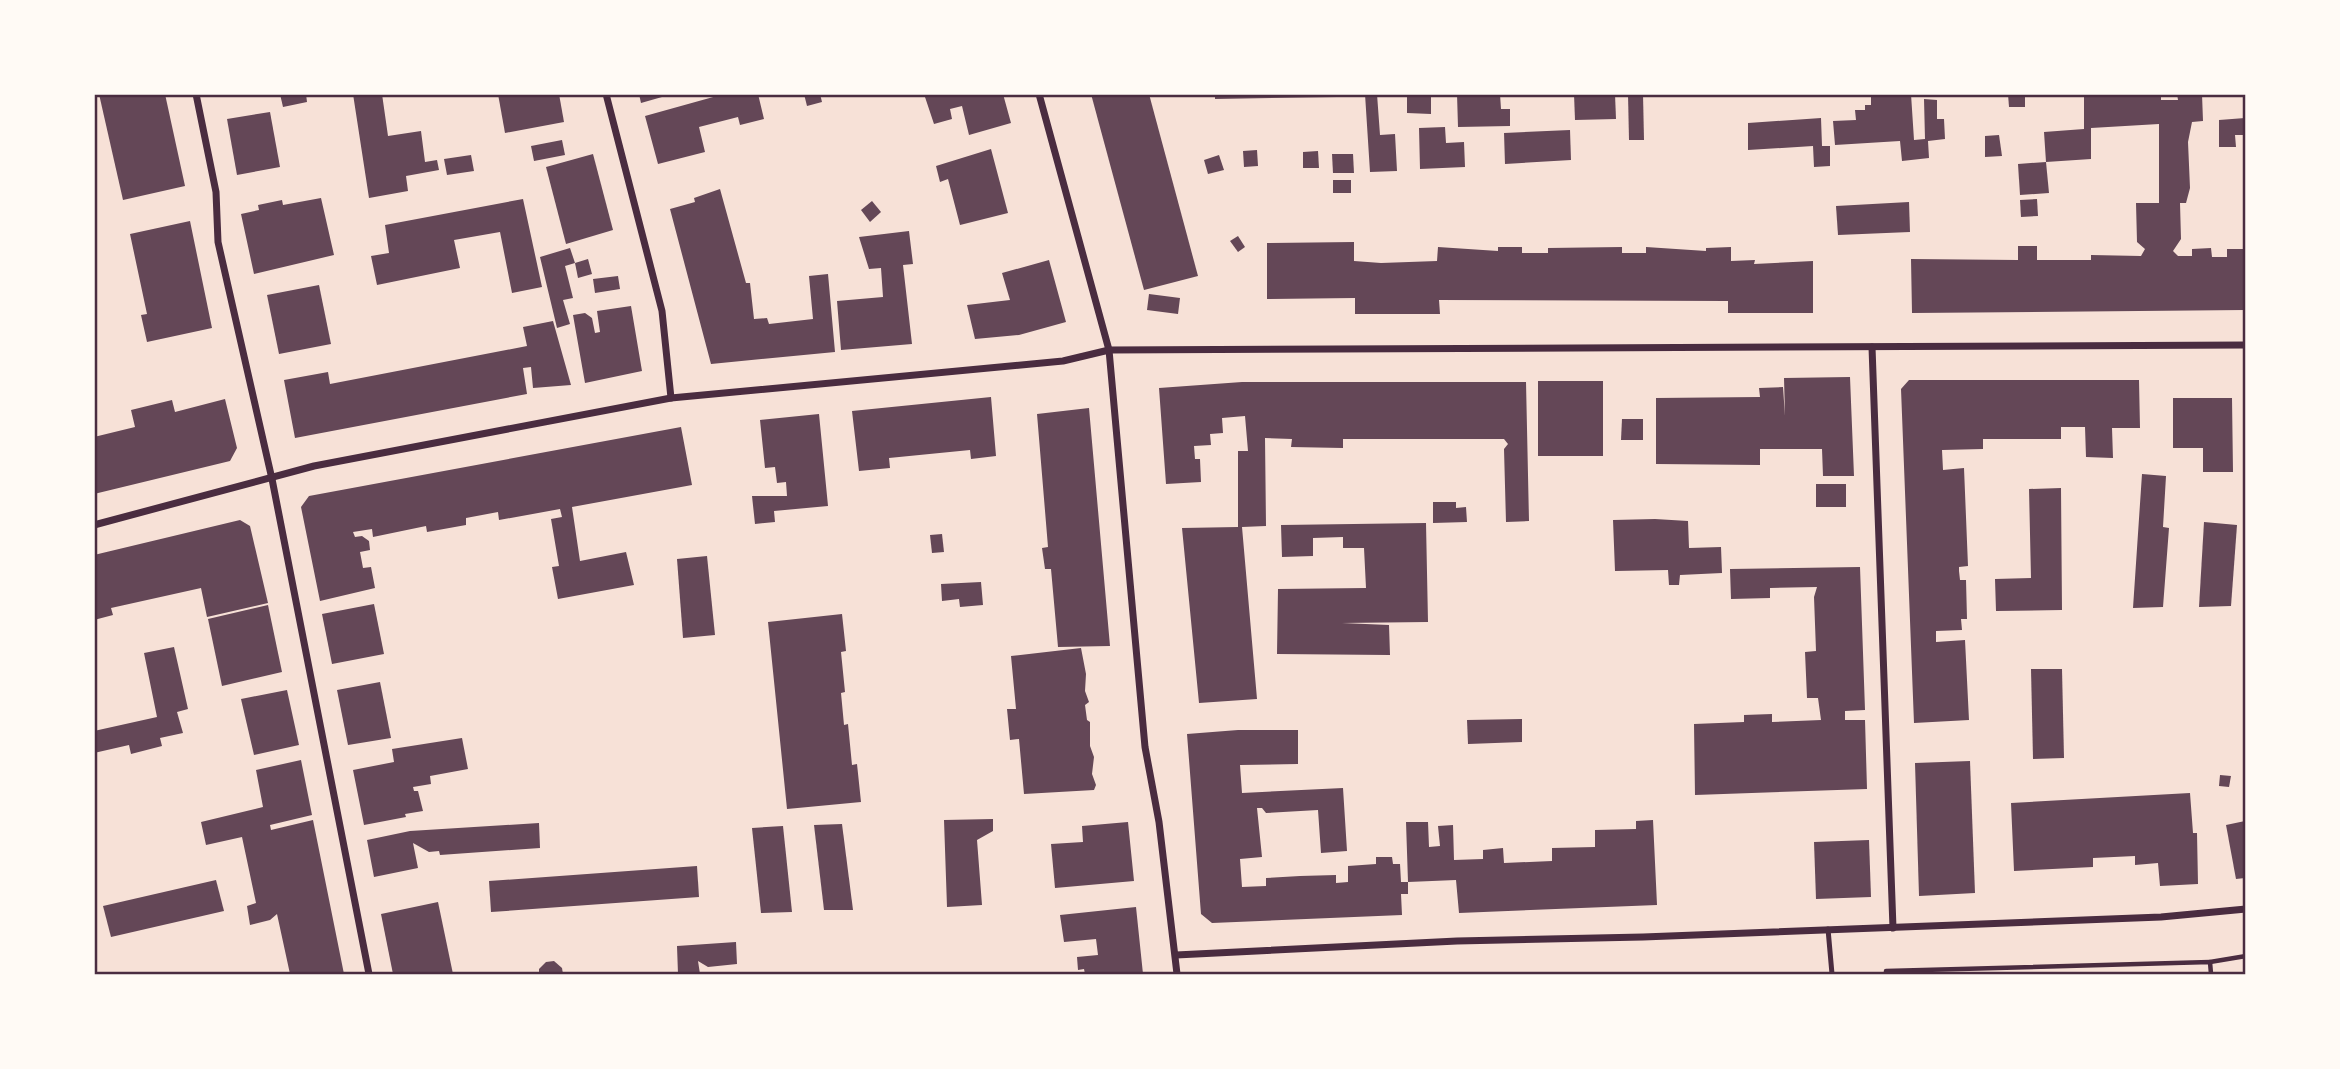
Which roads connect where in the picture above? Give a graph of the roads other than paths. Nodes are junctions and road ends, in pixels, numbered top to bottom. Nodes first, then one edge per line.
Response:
1 (196, 94) edge
2 (606, 94) edge
3 (1039, 94) edge
4 (2245, 345) edge
5 (1872, 347) junction
6 (1109, 350) junction
7 (671, 398) junction
8 (272, 479) junction
9 (94, 525) edge
10 (2245, 909) edge
11 (1828, 928) junction
12 (1893, 928) junction
13 (1176, 955) junction
14 (369, 975) edge
15 (1177, 975) edge
16 (1832, 975) edge

1 - 8 street
2 - 7 street
3 - 6 street
4 - 5 street
5 - 6 street
5 - 12 street
6 - 7 street
6 - 13 street
7 - 8 street
8 - 9 street
8 - 14 street
10 - 12 street
11 - 12 street
11 - 13 street
11 - 16 lane
13 - 15 street

